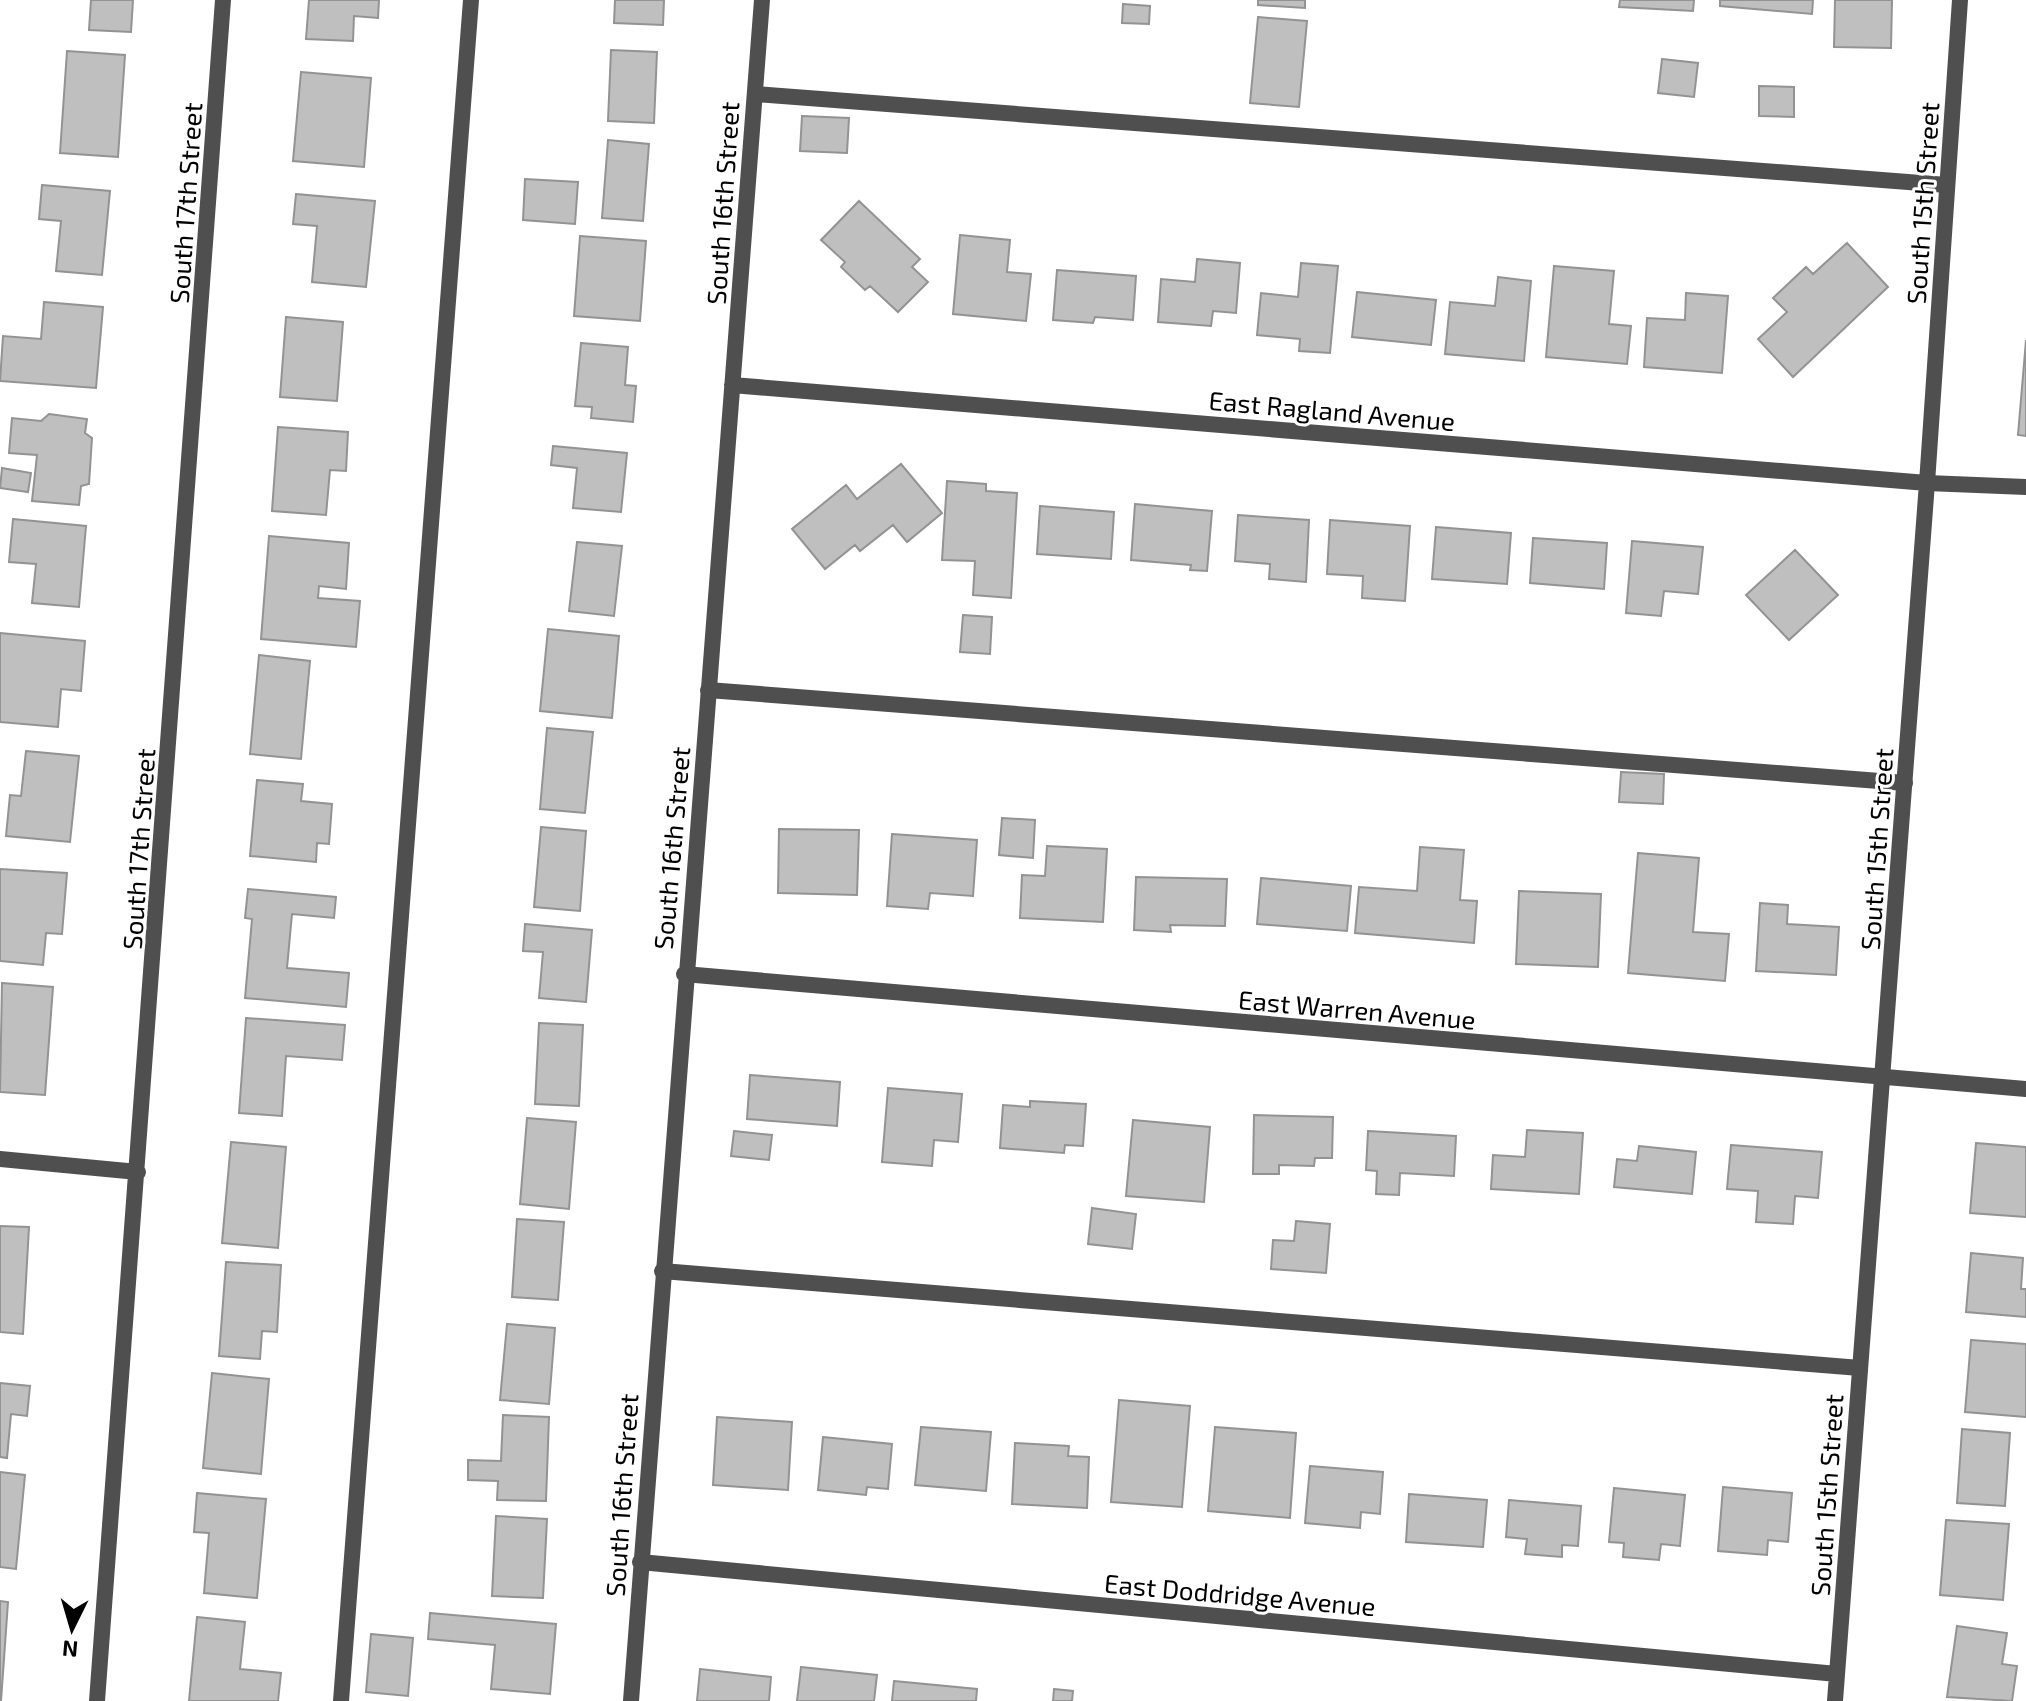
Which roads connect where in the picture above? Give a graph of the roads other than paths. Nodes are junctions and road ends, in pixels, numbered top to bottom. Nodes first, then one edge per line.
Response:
1 (223, 0) edge
2 (471, 0) edge
3 (762, 0) edge
4 (1960, 0) edge
5 (755, 94) junction
6 (1947, 185) junction
7 (732, 385) junction
8 (1927, 483) junction
9 (2026, 487) edge
10 (708, 690) junction
11 (1905, 783) junction
12 (684, 974) junction
13 (1882, 1079) junction
14 (2026, 1089) edge
15 (0, 1159) edge
16 (138, 1172) junction
17 (662, 1271) junction
18 (1860, 1368) junction
19 (640, 1562) junction
20 (1837, 1674) junction
21 (97, 1701) edge
22 (341, 1701) edge
23 (631, 1701) edge
24 (1835, 1701) edge

1 - 16 street, South 17th Street
2 - 22 street
3 - 5 street, South 16th Street
4 - 6 street, South 15th Street
5 - 6 street
5 - 7 street, South 16th Street
6 - 8 street, South 15th Street
7 - 8 street, East Ragland Avenue
7 - 10 street, South 16th Street
8 - 9 street, East Ragland Avenue
8 - 11 street, South 15th Street
10 - 11 street
10 - 12 street, South 16th Street
11 - 13 street, South 15th Street
12 - 13 street, East Warren Avenue
12 - 17 street, South 16th Street
13 - 14 street, East Warren Avenue
13 - 18 street, South 15th Street
15 - 16 street
16 - 21 street, South 17th Street
17 - 18 street
17 - 19 street, South 16th Street
18 - 20 street, South 15th Street
19 - 20 street, East Doddridge Avenue
19 - 23 street, South 16th Street
20 - 24 street, South 15th Street

